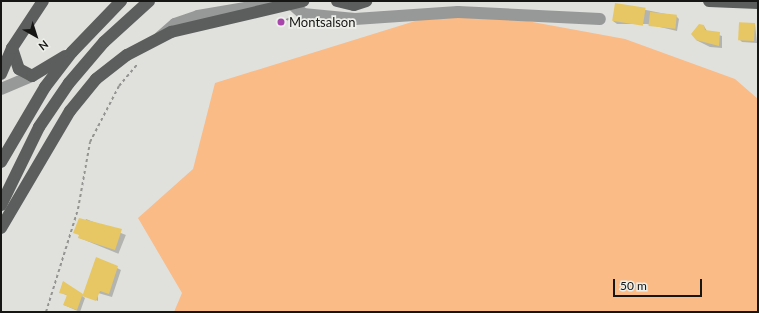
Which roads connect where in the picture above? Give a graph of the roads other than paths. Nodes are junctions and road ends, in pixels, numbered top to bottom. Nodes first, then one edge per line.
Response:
1 (43, 1) edge
2 (122, 1) edge
3 (149, 1) edge
4 (337, 1) edge
5 (366, 1) edge
6 (709, 1) edge
7 (292, 2) edge
8 (758, 3) edge
9 (600, 19) dead end
10 (12, 48) junction
11 (72, 52) junction
12 (1, 74) edge
13 (32, 76) junction
14 (1, 89) edge
15 (1, 162) edge
16 (1, 205) edge
17 (1, 228) edge

1 - 10 main road
2 - 11 main road
3 - 16 main road
4 - 5 main road
6 - 8 main road
7 - 9 lane
7 - 17 main road
10 - 12 main road
10 - 13 main road
11 - 13 main road
11 - 15 main road
13 - 14 lane

